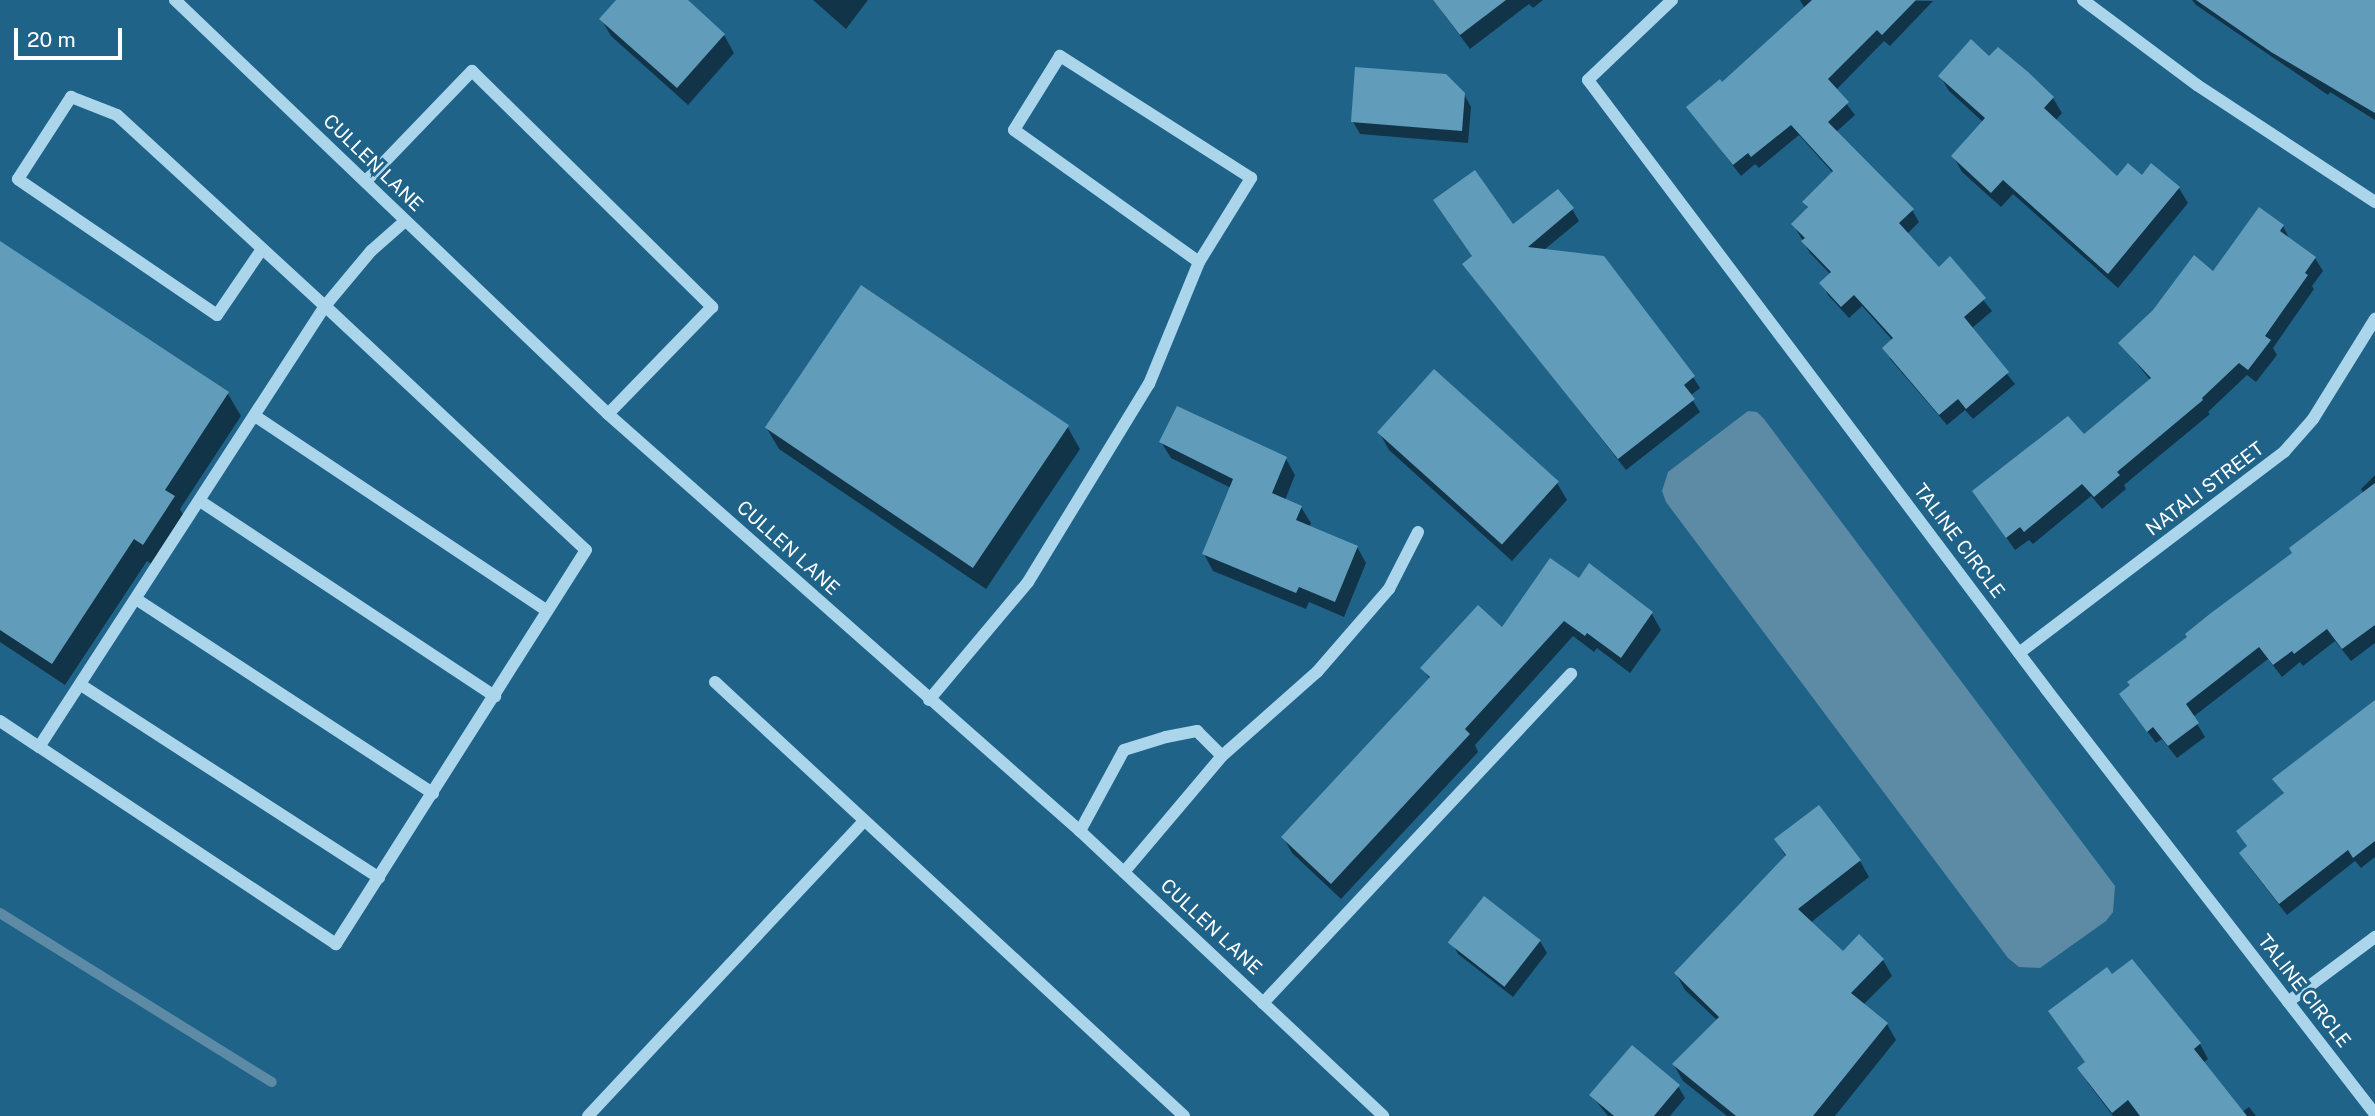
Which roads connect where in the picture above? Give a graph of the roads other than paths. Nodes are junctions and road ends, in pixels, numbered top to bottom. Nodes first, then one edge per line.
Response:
1 (175, 0) edge
2 (1672, 0) edge
3 (2083, 0) edge
4 (366, 181) junction
5 (2375, 202) edge
6 (405, 220) junction
7 (262, 249) junction
8 (1199, 262) junction
9 (325, 306) junction
10 (2375, 319) edge
11 (608, 414) junction
12 (254, 416) junction
13 (200, 500) junction
14 (1418, 532) dead end
15 (136, 598) junction
16 (547, 611) junction
17 (2019, 653) junction
18 (1571, 674) dead end
19 (715, 682) dead end
20 (81, 685) junction
21 (495, 696) junction
22 (929, 700) junction
23 (0, 721) edge
24 (39, 747) junction
25 (1223, 756) junction
26 (433, 793) junction
27 (864, 821) junction
28 (1080, 831) junction
29 (1124, 872) junction
30 (379, 878) junction
31 (2375, 937) edge
32 (2288, 1002) junction
33 (1263, 1003) junction
34 (2375, 1114) edge
35 (588, 1116) edge
36 (1184, 1116) edge
37 (1384, 1116) edge

1 - 4 street, CULLEN LANE
2 - 17 street, TALINE CIRCLE
3 - 5 street
4 - 6 street, CULLEN LANE
4 - 11 street
6 - 9 street
6 - 11 street, CULLEN LANE
7 - 7 street
7 - 9 street
8 - 8 street
8 - 22 street
9 - 12 street
9 - 16 street
10 - 17 street, NATALI STREET
11 - 22 street, CULLEN LANE
12 - 13 street
12 - 16 street
13 - 15 street
13 - 21 street
14 - 25 street
15 - 20 street
15 - 26 street
16 - 21 street
17 - 32 street, TALINE CIRCLE
18 - 33 street
19 - 27 street
20 - 24 street
20 - 30 street
21 - 26 street
22 - 28 street, CULLEN LANE
23 - 24 street
24 - 30 street
25 - 28 street
25 - 29 street
26 - 30 street
27 - 35 street
27 - 36 street
28 - 29 street, CULLEN LANE
29 - 33 street, CULLEN LANE
31 - 32 street
32 - 34 street, TALINE CIRCLE
33 - 37 street, CULLEN LANE

